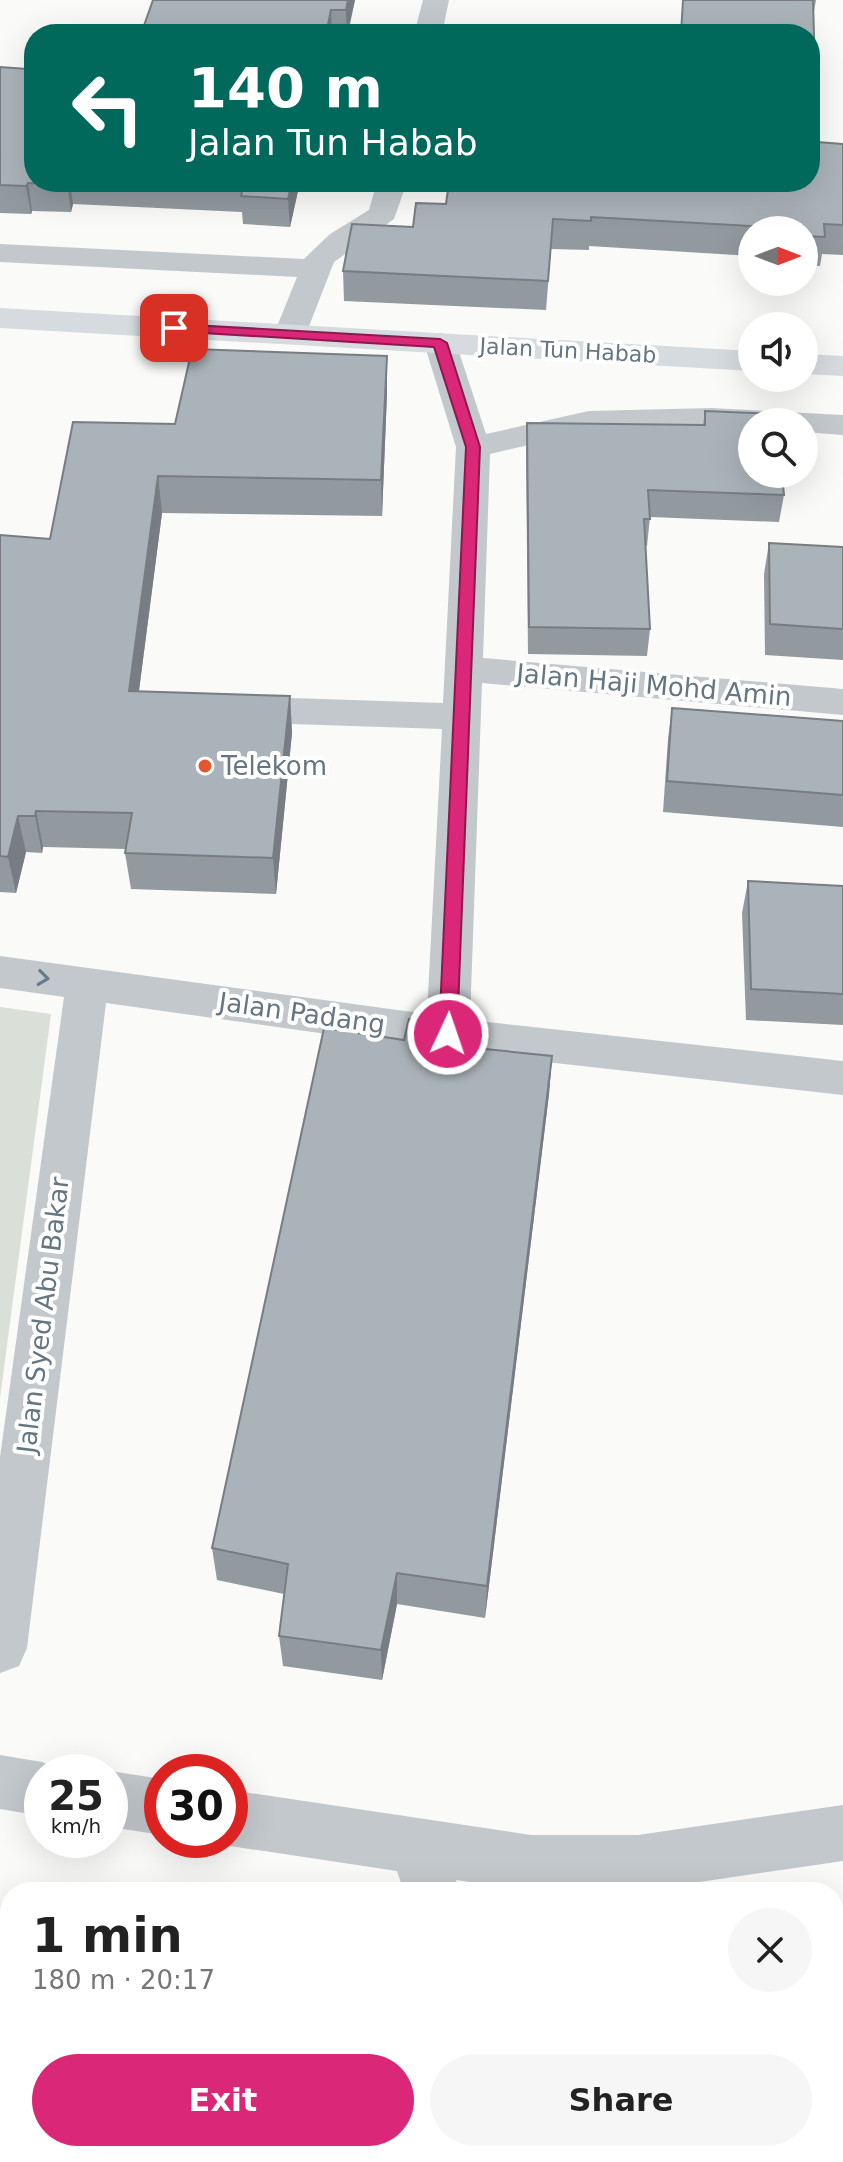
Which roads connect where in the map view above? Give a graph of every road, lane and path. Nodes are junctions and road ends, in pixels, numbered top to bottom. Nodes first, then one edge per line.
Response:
1 (436, 0) edge
2 (430, 24) edge
3 (389, 192) edge
4 (0, 253) edge
5 (314, 269) junction
6 (0, 318) edge
7 (290, 334) junction
8 (440, 343) junction
9 (738, 360) edge
10 (818, 365) edge
11 (843, 366) edge
12 (738, 419) edge
13 (818, 423) edge
14 (843, 425) edge
15 (473, 447) junction
16 (465, 669) junction
17 (843, 702) edge
18 (197, 707) edge
19 (462, 717) junction
20 (0, 972) edge
21 (87, 983) junction
22 (448, 1034) junction
23 (843, 1078) edge
24 (0, 1648) edge
25 (0, 1782) edge
26 (24, 1786) edge
27 (248, 1823) edge
28 (843, 1833) edge
29 (424, 1869) edge
30 (606, 1878) edge

1 - 2 street
3 - 5 street
4 - 5 street
5 - 7 street
6 - 7 highway, Jalan Tun Habab
7 - 8 highway, Jalan Tun Habab
8 - 9 highway, Jalan Tun Habab
8 - 15 street
10 - 11 highway
12 - 15 street
13 - 14 street
15 - 16 street
16 - 17 street, Jalan Haji Mohd Amin
16 - 19 street
18 - 19 street
19 - 22 street
20 -> 21 street, Jalan Padang
21 - 22 street, Jalan Padang
21 - 24 street, Jalan Syed Abu Bakar
22 - 23 street, Jalan Padang
25 - 26 street
27 - 29 street
28 - 30 street
29 - 30 street

